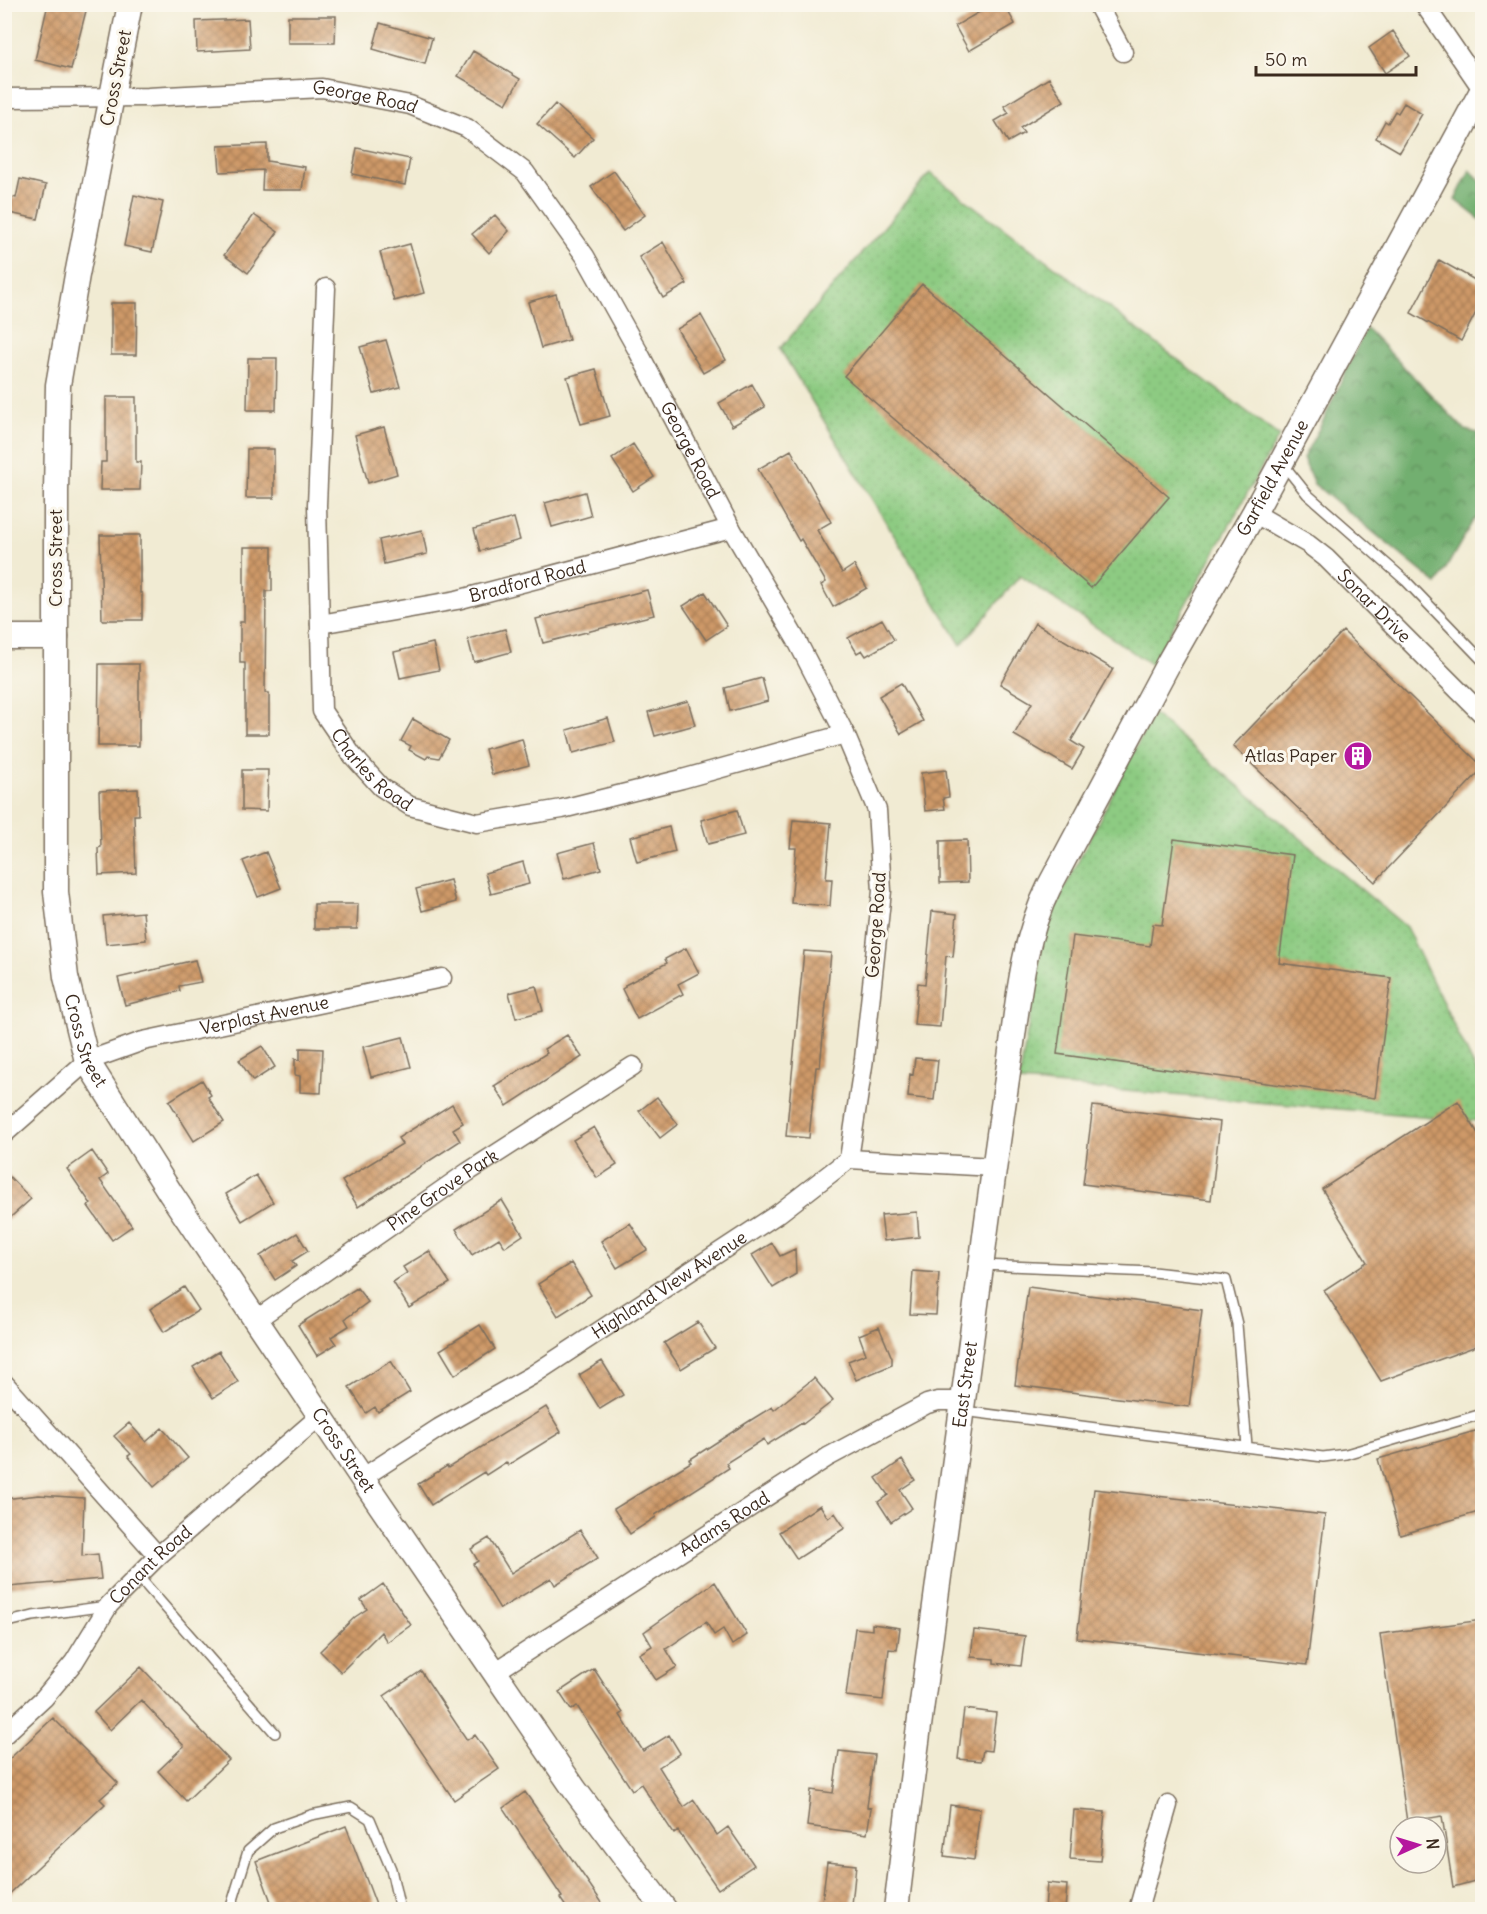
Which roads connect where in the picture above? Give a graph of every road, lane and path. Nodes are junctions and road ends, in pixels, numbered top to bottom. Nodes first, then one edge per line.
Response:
1 (130, 4) edge
2 (1097, 4) edge
3 (1424, 4) edge
4 (1123, 52) dead end
5 (1482, 90) edge
6 (112, 97) junction
7 (4, 98) edge
8 (326, 288) dead end
9 (1281, 462) junction
10 (1254, 513) junction
11 (731, 528) junction
12 (320, 624) junction
13 (4, 637) edge
14 (56, 637) junction
15 (1482, 660) edge
16 (1482, 714) edge
17 (845, 734) junction
18 (1060, 866) joint
19 (442, 978) dead end
20 (87, 1061) junction
21 (633, 1066) dead end
22 (4, 1134) edge
23 (849, 1159) junction
24 (994, 1167) junction
25 (982, 1266) junction
26 (257, 1319) junction
27 (4, 1383) edge
28 (963, 1406) junction
29 (1482, 1414) edge
30 (320, 1416) junction
31 (1247, 1447) junction
32 (362, 1478) junction
33 (158, 1556) junction
34 (138, 1576) junction
35 (109, 1605) junction
36 (4, 1623) edge
37 (495, 1672) junction
38 (275, 1733) dead end
39 (4, 1735) edge
40 (1168, 1805) dead end
41 (230, 1910) edge
42 (400, 1910) edge
43 (664, 1910) edge
44 (896, 1910) edge
45 (1138, 1910) edge

1 - 6 street, Cross Street
2 - 4 street
3 - 5 street
5 - 9 street, Garfield Avenue
6 - 7 street, George Road
6 - 11 street, George Road
6 - 14 street, Cross Street
8 - 12 street, Charles Road
9 - 10 street, Garfield Avenue
9 - 15 lane
10 - 16 street, Sonar Drive
10 - 18 street, Garfield Avenue
11 - 12 street, Bradford Road
11 - 17 street, George Road
12 - 17 street, Charles Road
13 - 14 street
14 - 20 street, Cross Street
17 - 23 street, George Road
18 - 24 street, East Street
19 - 20 street, Verplast Avenue
20 - 22 street
20 - 26 street, Cross Street
21 - 26 street, Pine Grove Park
23 - 24 street
23 - 32 street, Highland View Avenue
24 - 25 street, East Street
25 - 28 street, East Street
25 - 31 lane
26 - 30 street, Cross Street
27 - 33 street
28 - 31 lane
28 - 37 street, Adams Road
28 - 44 street, East Street
29 - 31 lane
30 - 32 street, Cross Street
30 - 33 street, Conant Road
32 - 37 street, Cross Street
33 - 34 street, Conant Road
34 - 35 street, Conant Road
34 - 38 lane
35 - 36 lane
35 - 39 street, Conant Road
37 - 43 street, Cross Street
40 - 45 street
41 - 42 lane

